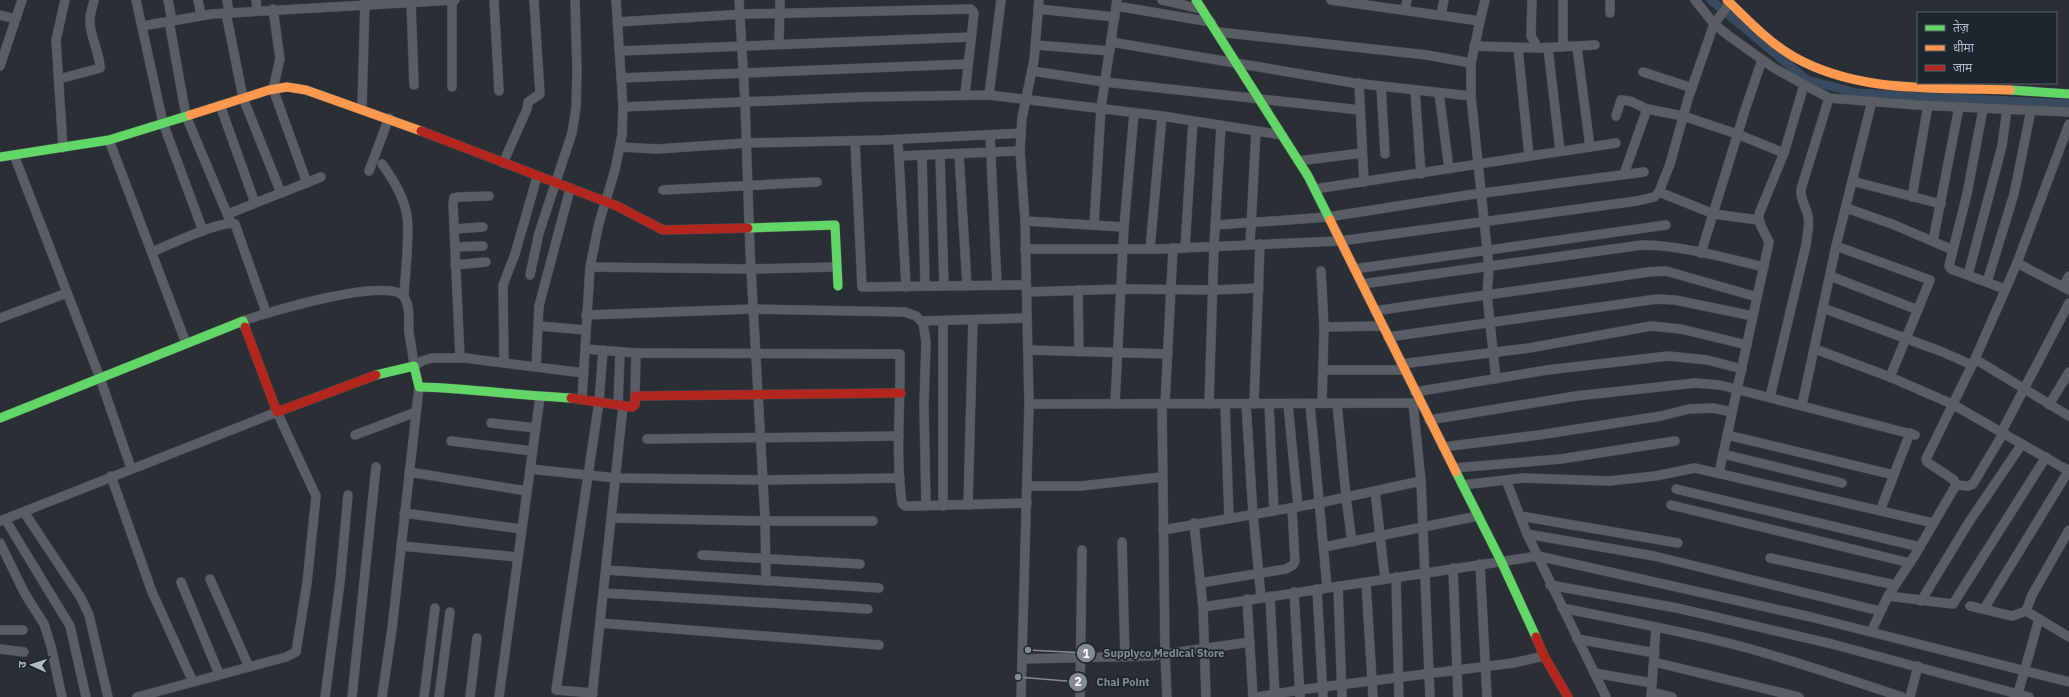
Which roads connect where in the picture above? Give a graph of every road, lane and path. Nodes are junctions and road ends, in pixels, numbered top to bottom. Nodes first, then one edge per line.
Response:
1 (22, 0) edge
2 (64, 0) edge
3 (94, 0) edge
4 (136, 0) edge
5 (168, 0) edge
6 (198, 0) edge
7 (227, 0) edge
8 (256, 0) edge
9 (454, 0) edge
10 (494, 0) edge
11 (534, 0) edge
12 (575, 0) edge
13 (616, 0) edge
14 (739, 0) edge
15 (780, 0) edge
16 (1001, 0) edge
17 (1162, 0) edge
18 (1196, 0) edge
19 (1332, 0) edge
20 (1407, 0) edge
21 (1444, 0) edge
22 (1485, 0) edge
23 (1532, 0) edge
24 (1563, 0) edge
25 (1610, 0) edge
26 (1695, 0) edge
27 (365, 2) edge
28 (411, 2) junction
29 (331, 3) edge
30 (346, 3) edge
31 (1117, 3) edge
32 (1728, 3) edge
33 (1039, 4) edge
34 (272, 9) junction
35 (1201, 9) junction
36 (257, 10) junction
37 (1405, 10) junction
38 (227, 12) junction
39 (1610, 13) dead end
40 (779, 14) junction
41 (0, 15) edge
42 (740, 15) junction
43 (1441, 15) junction
44 (201, 16) junction
45 (1115, 17) junction
46 (16, 19) junction
47 (171, 21) junction
48 (1480, 21) junction
49 (1716, 21) junction
50 (617, 22) junction
51 (1211, 22) junction
52 (142, 26) junction
53 (1218, 32) junction
54 (971, 37) junction
55 (779, 44) junction
56 (1036, 45) junction
57 (742, 46) junction
58 (1474, 46) junction
59 (1595, 46) dead end
60 (1110, 47) junction
61 (1563, 47) junction
62 (1578, 47) junction
63 (1518, 48) junction
64 (1543, 48) junction
65 (620, 51) junction
66 (1762, 60) junction
67 (1471, 63) junction
68 (968, 64) junction
69 (1238, 64) junction
70 (0, 66) edge
71 (1032, 72) junction
72 (1643, 72) dead end
73 (743, 73) junction
74 (622, 78) junction
75 (59, 79) junction
76 (1105, 82) junction
77 (1359, 83) junction
78 (414, 85) dead end
79 (1804, 85) junction
80 (1381, 86) junction
81 (452, 87) dead end
82 (1692, 88) junction
83 (273, 89) junction
84 (1415, 90) junction
85 (499, 91) dead end
86 (1438, 93) junction
87 (965, 94) junction
88 (1870, 94) junction
89 (2069, 94) edge
90 (989, 95) junction
91 (1471, 96) junction
92 (243, 98) junction
93 (1829, 98) junction
94 (1026, 99) junction
95 (1260, 100) junction
96 (745, 102) junction
97 (220, 105) junction
98 (1928, 106) junction
99 (623, 107) junction
100 (1959, 107) junction
101 (362, 108) junction
102 (1101, 108) junction
103 (1647, 109) junction
104 (1983, 109) junction
105 (2007, 109) junction
106 (1360, 110) junction
107 (2031, 110) junction
108 (1134, 112) junction
109 (2069, 112) edge
110 (186, 116) junction
111 (1162, 116) junction
112 (1616, 116) dead end
113 (1683, 116) junction
114 (389, 118) junction
115 (1193, 121) junction
116 (162, 123) junction
117 (2069, 124) edge
118 (1221, 125) junction
119 (1256, 130) junction
120 (1021, 133) junction
121 (1738, 134) junction
122 (1282, 135) junction
123 (990, 136) junction
124 (109, 140) junction
125 (898, 140) junction
126 (855, 141) junction
127 (746, 143) junction
128 (1616, 143) dead end
129 (620, 147) junction
130 (1590, 147) junction
131 (63, 148) junction
132 (1020, 151) junction
133 (1560, 151) junction
134 (991, 152) junction
135 (1362, 153) junction
136 (1784, 153) junction
137 (940, 154) junction
138 (960, 154) junction
139 (1385, 154) dead end
140 (14, 155) junction
141 (922, 155) junction
142 (899, 156) junction
143 (1529, 156) junction
144 (0, 157) edge
145 (1298, 161) junction
146 (382, 164) dead end
147 (502, 164) junction
148 (1477, 164) junction
149 (1449, 169) junction
150 (369, 171) dead end
151 (1644, 172) dead end
152 (1421, 174) junction
153 (1624, 174) junction
154 (321, 177) dead end
155 (537, 177) junction
156 (1852, 181) junction
157 (817, 182) dead end
158 (1364, 182) junction
159 (307, 183) junction
160 (556, 184) junction
161 (748, 186) junction
162 (570, 189) junction
163 (1314, 189) junction
164 (663, 190) dead end
165 (1659, 192) junction
166 (281, 193) junction
167 (1480, 193) junction
168 (489, 196) dead end
169 (1912, 197) junction
170 (606, 202) junction
171 (255, 203) junction
172 (1940, 204) junction
173 (1846, 208) junction
174 (1714, 214) junction
175 (1328, 217) junction
176 (230, 218) junction
177 (1758, 220) junction
178 (1025, 221) junction
179 (1483, 221) junction
180 (1251, 223) junction
181 (1094, 225) junction
182 (1216, 225) junction
183 (1666, 225) dead end
184 (749, 226) junction
185 (483, 227) dead end
186 (1124, 227) junction
187 (454, 229) junction
188 (202, 231) junction
189 (1340, 241) junction
190 (1933, 241) junction
191 (1260, 244) junction
192 (1250, 245) junction
193 (483, 246) dead end
194 (1214, 246) junction
195 (1836, 246) junction
196 (455, 247) junction
197 (1173, 248) junction
198 (1185, 248) junction
199 (1026, 249) junction
200 (1123, 249) junction
201 (1150, 249) junction
202 (1486, 250) junction
203 (1953, 250) junction
204 (152, 252) junction
205 (1701, 253) junction
206 (486, 262) dead end
207 (2017, 263) junction
208 (455, 265) junction
209 (590, 267) junction
210 (836, 267) junction
211 (1489, 268) junction
212 (1764, 268) junction
213 (751, 269) junction
214 (1354, 269) junction
215 (1321, 271) dead end
216 (530, 275) dead end
217 (1968, 275) junction
218 (1830, 276) junction
219 (2069, 276) edge
220 (1987, 282) junction
221 (1362, 284) junction
222 (997, 285) junction
223 (838, 286) dead end
224 (925, 286) junction
225 (944, 286) junction
226 (967, 286) junction
227 (906, 287) junction
228 (1027, 288) junction
229 (1259, 288) junction
230 (2066, 288) edge
231 (1122, 289) junction
232 (2005, 289) junction
233 (1078, 290) junction
234 (1171, 290) junction
235 (1214, 290) junction
236 (67, 293) junction
237 (1487, 295) junction
238 (404, 296) junction
239 (1757, 297) junction
240 (2069, 303) edge
241 (1823, 308) junction
242 (753, 309) junction
243 (1918, 310) junction
244 (266, 312) junction
245 (1375, 312) junction
246 (586, 315) junction
247 (1753, 316) junction
248 (0, 318) edge
249 (1027, 318) junction
250 (943, 320) junction
251 (973, 320) junction
252 (242, 321) junction
253 (921, 321) junction
254 (1490, 322) junction
255 (539, 326) junction
256 (1382, 326) junction
257 (1324, 327) junction
258 (586, 330) junction
259 (1388, 337) junction
260 (1906, 340) junction
261 (186, 343) junction
262 (1747, 345) junction
263 (586, 349) junction
264 (1815, 349) junction
265 (603, 350) junction
266 (1028, 350) junction
267 (620, 352) junction
268 (1079, 352) junction
269 (1494, 352) junction
270 (636, 353) junction
271 (756, 353) junction
272 (1118, 353) junction
273 (1168, 354) junction
274 (460, 358) junction
275 (1974, 362) junction
276 (504, 363) junction
277 (414, 366) junction
278 (536, 367) junction
279 (1402, 367) junction
280 (1742, 369) junction
281 (1324, 370) junction
282 (584, 372) junction
283 (2069, 372) edge
284 (1890, 377) junction
285 (100, 378) junction
286 (1496, 379) junction
287 (419, 387) junction
288 (2023, 389) junction
289 (1737, 390) junction
290 (1415, 392) junction
291 (758, 393) junction
292 (901, 393) junction
293 (635, 396) junction
294 (540, 397) junction
295 (1770, 397) junction
296 (582, 399) junction
297 (599, 402) junction
298 (1322, 403) junction
299 (1338, 403) junction
300 (1417, 403) junction
301 (1030, 404) junction
302 (1115, 404) junction
303 (1164, 404) junction
304 (1209, 404) junction
305 (1225, 404) junction
306 (1250, 404) junction
307 (1269, 404) junction
308 (1288, 404) junction
309 (1310, 404) junction
310 (1952, 404) junction
311 (1802, 405) junction
312 (2050, 405) junction
313 (620, 406) junction
314 (277, 412) junction
315 (416, 412) junction
316 (1732, 412) junction
317 (2069, 416) edge
318 (0, 418) edge
319 (1429, 420) junction
320 (491, 423) dead end
321 (536, 428) junction
322 (2003, 432) junction
323 (355, 435) dead end
324 (1727, 435) junction
325 (899, 436) junction
326 (761, 437) junction
327 (647, 438) dead end
328 (451, 441) dead end
329 (1675, 441) dead end
330 (2022, 444) junction
331 (1443, 447) junction
332 (532, 451) junction
333 (1723, 454) junction
334 (2046, 457) junction
335 (132, 468) junction
336 (376, 468) dead end
337 (1454, 468) junction
338 (530, 469) junction
339 (2069, 471) edge
340 (409, 472) junction
341 (1719, 473) junction
342 (588, 475) junction
343 (1894, 475) junction
344 (111, 476) junction
345 (1162, 477) junction
346 (616, 478) junction
347 (900, 478) junction
348 (763, 480) junction
349 (1506, 480) junction
350 (1422, 481) junction
351 (1842, 483) dead end
352 (1462, 485) junction
353 (1956, 485) junction
354 (1027, 486) junction
355 (1676, 489) dead end
356 (527, 491) junction
357 (1375, 491) junction
358 (348, 495) dead end
359 (1346, 497) junction
360 (1027, 503) junction
361 (1319, 503) junction
362 (1671, 504) dead end
363 (968, 505) junction
364 (926, 506) junction
365 (943, 506) junction
366 (1295, 507) junction
367 (1274, 510) junction
368 (1880, 511) junction
369 (24, 512) junction
370 (404, 513) junction
371 (1253, 514) junction
372 (1478, 516) junction
373 (1520, 516) junction
374 (612, 518) junction
375 (1229, 518) junction
376 (2, 520) edge
377 (765, 521) junction
378 (873, 521) dead end
379 (1194, 523) junction
380 (1933, 523) junction
381 (1424, 527) junction
382 (521, 529) junction
383 (1163, 530) junction
384 (2069, 530) edge
385 (1527, 534) junction
386 (1380, 536) junction
387 (1122, 542) dead end
388 (1352, 542) junction
389 (0, 543) edge
390 (1678, 543) dead end
391 (401, 546) junction
392 (1324, 547) junction
393 (1920, 547) junction
394 (1082, 550) dead end
395 (702, 555) dead end
396 (1538, 556) junction
397 (518, 557) junction
398 (1770, 558) dead end
399 (767, 559) junction
400 (1501, 561) junction
401 (1910, 563) junction
402 (860, 564) dead end
403 (1480, 564) junction
404 (1453, 568) junction
405 (606, 570) junction
406 (1258, 573) junction
407 (1426, 573) junction
408 (1396, 577) junction
409 (1385, 578) junction
410 (210, 580) dead end
411 (766, 581) junction
412 (181, 582) dead end
413 (1366, 582) junction
414 (1200, 583) junction
415 (1550, 585) junction
416 (1895, 585) junction
417 (1338, 586) junction
418 (1327, 587) junction
419 (879, 588) dead end
420 (1317, 589) junction
421 (1294, 592) junction
422 (604, 593) junction
423 (1266, 596) junction
424 (1888, 596) junction
425 (1247, 600) junction
426 (1922, 601) junction
427 (1970, 606) dead end
428 (1203, 607) junction
429 (435, 608) dead end
430 (1562, 608) junction
431 (868, 609) dead end
432 (1984, 609) junction
433 (1880, 611) junction
434 (2026, 611) junction
435 (450, 612) dead end
436 (2039, 619) junction
437 (600, 623) junction
438 (1656, 627) junction
439 (0, 630) edge
440 (23, 630) dead end
441 (1871, 632) junction
442 (2069, 637) edge
443 (477, 638) dead end
444 (1577, 639) junction
445 (1250, 642) junction
446 (879, 645) dead end
447 (1205, 648) junction
448 (0, 649) edge
449 (24, 652) dead end
450 (1165, 654) junction
451 (1544, 656) junction
452 (1125, 657) junction
453 (1654, 657) junction
454 (1081, 658) junction
455 (1022, 659) junction
456 (1486, 666) junction
457 (1918, 666) junction
458 (249, 667) junction
459 (2024, 669) junction
460 (1457, 670) junction
461 (1594, 673) junction
462 (219, 674) junction
463 (1429, 674) junction
464 (1398, 678) junction
465 (1372, 681) junction
466 (193, 682) junction
467 (2069, 682) edge
468 (1341, 685) junction
469 (1322, 687) junction
470 (1652, 690) edge
471 (1299, 693) edge
472 (593, 695) edge
473 (2017, 695) edge
474 (1275, 696) edge
475 (62, 697) edge
476 (86, 697) edge
477 (108, 697) edge
478 (137, 697) edge
479 (325, 697) edge
480 (352, 697) edge
481 (382, 697) edge
482 (424, 697) edge
483 (439, 697) edge
484 (470, 697) edge
485 (500, 697) edge
486 (1021, 697) edge
487 (1080, 697) edge
488 (1167, 697) edge
489 (1206, 697) edge
490 (1253, 697) edge
491 (1258, 697) edge
492 (1322, 697) edge
493 (1342, 697) edge
494 (1373, 697) edge
495 (1400, 697) edge
496 (1430, 697) edge
497 (1458, 697) edge
498 (1487, 697) edge
499 (1568, 697) edge
500 (1606, 697) edge
501 (1670, 697) edge
502 (1799, 697) edge
503 (1902, 697) edge
504 (1910, 697) edge
505 (2029, 697) edge

1 - 46 street
2 - 75 street
3 - 75 street
4 - 52 street
5 - 47 street
6 - 44 street
7 - 38 street
8 - 36 street
9 - 28 street
9 - 81 street
10 - 85 street
11 - 147 street
12 - 160 street
13 - 50 street
14 - 42 street
15 - 40 street
16 - 90 street
17 - 35 street
18 - 35 street
19 - 37 street
20 - 37 street
21 - 43 street
22 - 48 street
23 - 64 street
24 - 61 street
25 - 39 street
26 - 49 street
27 - 28 street
27 - 30 street
27 - 101 street
28 - 78 street
29 - 30 street
29 - 34 street
31 - 45 street
31 - 51 street
32 - 49 street
32 - 88 street
33 - 45 street
33 - 56 street
34 - 36 street
34 - 83 street
35 - 51 street
36 - 38 street
37 - 43 street
38 - 44 street
38 - 92 street
40 - 42 street
40 - 54 street
40 - 55 street
41 - 46 street
42 - 50 street
42 - 57 street
43 - 48 street
44 - 47 street
45 - 60 street
46 - 70 street
47 - 52 street
47 - 110 street
48 - 58 street
49 - 66 street
49 - 82 street
50 - 65 street
51 - 53 street
52 - 116 street
53 - 67 street
53 - 69 street
54 - 55 street
54 - 68 street
55 - 57 street
56 - 60 street
56 - 71 street
57 - 65 street
57 - 73 street
58 - 63 street
58 - 67 street
59 - 62 street
60 - 69 street
60 - 76 street
61 - 62 street
61 - 64 street
62 - 130 street
63 - 64 street
63 - 143 street
64 - 133 street
65 - 74 street
66 - 79 street
66 - 121 street
67 - 91 street
68 - 73 street
68 - 87 street
69 - 77 street
69 - 95 street
71 - 76 street
71 - 94 street
72 - 82 street
73 - 74 street
73 - 96 street
74 - 99 street
75 - 131 street
76 - 95 street
76 - 102 street
77 - 80 street
77 - 106 street
79 - 93 street
79 - 136 street
80 - 84 street
80 - 139 street
82 - 113 street
83 - 92 street
83 - 101 street
83 - 159 street
84 - 86 street
84 - 152 street
86 - 91 street
86 - 149 street
87 - 90 street
87 - 96 street
88 - 89 street
88 - 93 street
88 - 98 street
88 - 156 street
90 - 94 street
91 - 148 street
92 - 97 street
92 - 166 street
93 - 295 street
94 - 102 street
94 - 120 street
95 - 106 street
95 - 122 street
96 - 99 street
96 - 127 street
97 - 110 street
97 - 171 street
98 - 100 street
98 - 169 street
99 - 129 street
100 - 104 street
100 - 172 street
101 - 114 street
102 - 108 street
102 - 181 street
103 - 112 street
103 - 113 street
103 - 153 street
104 - 105 street
104 - 203 street
105 - 107 street
105 - 217 street
106 - 135 street
107 - 109 street
107 - 220 street
108 - 111 street
108 - 186 street
110 - 116 street
110 - 176 street
111 - 115 street
111 - 201 street
113 - 121 street
113 - 165 street
114 - 147 street
114 - 150 street
115 - 118 street
115 - 198 street
116 - 124 street
116 - 188 street
117 - 207 street
118 - 119 street
118 - 182 street
119 - 122 street
119 - 180 street
120 - 123 street
120 - 132 street
121 - 136 street
121 - 174 street
122 - 145 street
123 - 125 street
123 - 134 street
124 - 131 street
124 - 204 street
125 - 126 street
125 - 142 street
126 - 127 street
126 - 227 street
127 - 129 street
127 - 161 street
128 - 130 street
129 - 170 street
130 - 133 street
131 - 140 street
132 - 134 street
132 - 178 street
133 - 143 street
134 - 138 street
134 - 222 street
135 - 145 street
135 - 158 street
136 - 177 street
137 - 138 street
137 - 141 street
137 - 225 street
138 - 226 street
140 - 144 street
140 - 236 street
141 - 142 street
141 - 224 street
142 - 227 street
143 - 148 street
145 - 163 street
146 - 238 street
147 - 155 street
148 - 149 street
148 - 167 street
149 - 152 street
151 - 153 street
152 - 158 street
153 - 167 street
154 - 159 street
155 - 160 street
155 - 276 street
156 - 169 street
156 - 173 street
157 - 161 street
158 - 163 street
159 - 166 street
160 - 162 street
160 - 216 street
161 - 164 street
161 - 184 street
162 - 170 street
162 - 255 street
163 - 175 street
165 - 174 street
165 - 179 street
166 - 171 street
167 - 175 street
167 - 179 street
168 - 187 street
169 - 172 street
170 - 184 street
170 - 209 street
171 - 176 street
172 - 190 street
173 - 190 street
173 - 195 street
174 - 177 street
174 - 205 street
175 - 180 street
175 - 189 street
176 - 188 street
176 - 244 street
177 - 212 street
178 - 181 street
178 - 199 street
179 - 189 street
179 - 202 street
180 - 182 street
180 - 192 street
181 - 186 street
182 - 194 street
183 - 202 street
184 - 210 street
184 - 213 street
185 - 187 street
186 - 200 street
187 - 196 street
188 - 204 street
189 - 191 street
189 - 214 street
190 - 203 street
191 - 192 street
191 - 229 street
192 - 194 street
193 - 196 street
194 - 198 street
194 - 235 street
195 - 218 street
195 - 243 street
196 - 208 street
197 - 198 street
197 - 201 street
197 - 234 street
199 - 200 street
199 - 228 street
200 - 201 street
200 - 231 street
202 - 211 street
202 - 214 street
203 - 217 street
204 - 261 street
205 - 211 street
205 - 212 street
206 - 208 street
207 - 230 street
207 - 232 street
208 - 274 street
209 - 213 street
209 - 246 street
210 - 213 street
210 - 223 street
211 - 221 street
211 - 237 street
212 - 239 street
213 - 242 street
214 - 221 street
215 - 257 street
217 - 220 street
218 - 241 street
218 - 243 street
219 - 230 street
220 - 232 street
221 - 245 street
222 - 226 street
222 - 228 street
224 - 225 street
224 - 227 street
225 - 226 street
228 - 233 street
228 - 249 street
229 - 235 street
229 - 306 street
231 - 233 street
231 - 234 street
231 - 272 street
232 - 275 street
233 - 268 street
234 - 235 street
234 - 273 street
235 - 304 street
236 - 248 street
236 - 285 street
237 - 239 street
237 - 245 street
237 - 254 street
238 - 244 street
238 - 277 street
239 - 247 street
240 - 288 street
241 - 260 street
241 - 264 street
242 - 246 street
242 - 253 street
242 - 271 street
243 - 260 street
244 - 252 street
245 - 256 street
246 - 258 street
247 - 254 street
247 - 262 street
249 - 251 street
249 - 266 street
250 - 251 street
250 - 253 street
250 - 365 street
251 - 363 street
252 - 261 street
252 - 314 street
253 - 364 street
254 - 259 street
254 - 269 street
255 - 258 street
255 - 278 street
256 - 257 street
256 - 259 street
257 - 281 street
258 - 263 street
259 - 279 street
260 - 275 street
260 - 284 street
261 - 285 street
262 - 269 street
262 - 280 street
263 - 265 street
263 - 282 street
264 - 284 street
264 - 311 street
265 - 267 street
265 - 297 street
266 - 268 street
266 - 301 street
267 - 270 street
267 - 313 street
268 - 272 street
269 - 279 street
269 - 286 street
270 - 271 street
270 - 293 street
271 - 291 street
271 - 292 street
272 - 273 street
272 - 302 street
273 - 303 street
274 - 276 street
274 - 277 street
275 - 288 street
275 - 310 street
276 - 278 street
277 - 287 street
277 - 314 street
278 - 282 street
279 - 281 street
279 - 290 street
280 - 286 street
280 - 289 street
281 - 298 street
282 - 296 street
283 - 312 street
284 - 310 street
285 - 318 street
285 - 335 street
286 - 290 street
287 - 294 street
287 - 315 street
288 - 312 street
288 - 322 street
289 - 295 street
289 - 316 street
289 - 319 street
290 - 300 street
291 - 292 street
291 - 293 street
291 - 326 street
292 - 325 street
293 - 313 street
294 - 296 street
294 - 321 street
295 - 311 street
296 - 297 street
297 - 313 street
297 - 342 street
298 - 299 street
298 - 309 street
299 - 300 street
299 - 359 street
300 - 319 street
300 - 350 street
301 - 302 street
301 - 354 street
302 - 303 street
303 - 304 street
303 - 345 street
304 - 305 street
305 - 306 street
305 - 375 street
306 - 307 street
306 - 371 street
307 - 308 street
307 - 367 street
308 - 309 street
308 - 366 street
309 - 361 street
310 - 322 street
310 - 353 street
311 - 343 street
312 - 317 street
313 - 346 street
314 - 335 street
314 - 458 street
315 - 323 street
315 - 340 street
316 - 324 street
316 - 331 street
319 - 331 street
320 - 321 street
321 - 332 street
322 - 330 street
322 - 353 street
324 - 333 street
324 - 343 street
325 - 326 street
325 - 347 street
326 - 327 street
326 - 348 street
328 - 332 street
329 - 337 street
330 - 334 street
330 - 426 street
331 - 337 street
332 - 338 street
333 - 341 street
333 - 351 street
334 - 339 street
334 - 426 street
335 - 344 street
336 - 480 street
337 - 352 street
338 - 342 street
338 - 356 street
339 - 432 street
340 - 356 street
340 - 370 street
341 - 349 street
341 - 368 street
342 - 346 street
342 - 472 street
343 - 368 street
344 - 369 street
344 - 466 street
345 - 354 street
345 - 383 street
346 - 348 street
346 - 374 street
347 - 348 street
347 - 364 street
348 - 377 street
349 - 352 street
349 - 373 street
350 - 357 street
350 - 381 street
352 - 372 street
353 - 380 street
354 - 360 street
355 - 393 street
356 - 382 street
357 - 359 street
357 - 386 street
358 - 479 street
359 - 361 street
359 - 388 street
360 - 363 street
360 - 455 street
361 - 366 street
361 - 392 street
362 - 401 street
363 - 365 street
364 - 365 street
366 - 367 street
366 - 406 street
367 - 371 street
368 - 380 street
369 - 376 street
369 - 477 street
370 - 382 street
370 - 391 street
371 - 375 street
371 - 406 street
372 - 381 street
372 - 400 street
373 - 385 street
373 - 390 street
374 - 377 street
374 - 405 street
375 - 379 street
376 - 476 street
377 - 378 street
377 - 399 street
379 - 383 street
379 - 414 street
380 - 393 street
381 - 386 street
381 - 407 street
382 - 397 street
383 - 450 street
384 - 434 street
385 - 396 street
385 - 433 street
386 - 388 street
386 - 409 street
387 - 452 street
388 - 392 street
389 - 475 street
391 - 397 street
391 - 481 street
392 - 418 street
393 - 401 street
394 - 454 street
395 - 399 street
396 - 400 street
396 - 415 street
396 - 441 street
397 - 485 street
398 - 416 street
399 - 402 street
399 - 411 street
400 - 403 street
400 - 451 street
401 - 416 street
403 - 404 street
403 - 456 street
404 - 407 street
404 - 460 street
405 - 411 street
405 - 422 street
406 - 414 street
406 - 423 street
407 - 408 street
407 - 463 street
408 - 409 street
408 - 464 street
409 - 413 street
410 - 458 street
411 - 419 street
412 - 462 street
413 - 417 street
413 - 465 street
414 - 428 street
415 - 430 street
415 - 457 street
416 - 424 street
417 - 418 street
417 - 468 street
418 - 420 street
420 - 421 street
420 - 469 street
421 - 423 street
421 - 471 street
422 - 431 street
422 - 437 street
423 - 425 street
423 - 474 street
424 - 426 street
424 - 433 street
425 - 428 street
425 - 445 street
427 - 432 street
428 - 447 street
429 - 482 street
430 - 438 street
430 - 444 street
432 - 434 street
433 - 441 street
434 - 436 street
435 - 483 street
436 - 442 street
436 - 459 street
437 - 446 street
437 - 472 street
438 - 453 street
438 - 503 street
439 - 440 street
441 - 459 street
443 - 484 street
444 - 453 street
444 - 461 street
445 - 447 street
445 - 490 street
447 - 450 street
447 - 489 street
448 - 449 street
450 - 452 street
450 - 488 street
451 - 456 street
451 - 499 street
452 - 454 street
453 - 470 street
453 - 502 street
454 - 455 street
454 - 487 street
455 - 486 street
456 - 460 street
456 - 498 street
457 - 473 street
457 - 504 street
458 - 462 street
459 - 467 street
459 - 473 street
460 - 463 street
460 - 497 street
461 - 470 street
461 - 500 street
462 - 466 street
463 - 464 street
463 - 496 street
464 - 465 street
464 - 495 street
465 - 468 street
465 - 494 street
466 - 478 street
468 - 469 street
468 - 493 street
469 - 471 street
469 - 492 street
470 - 501 street
471 - 474 street
473 - 505 street
474 - 491 street

